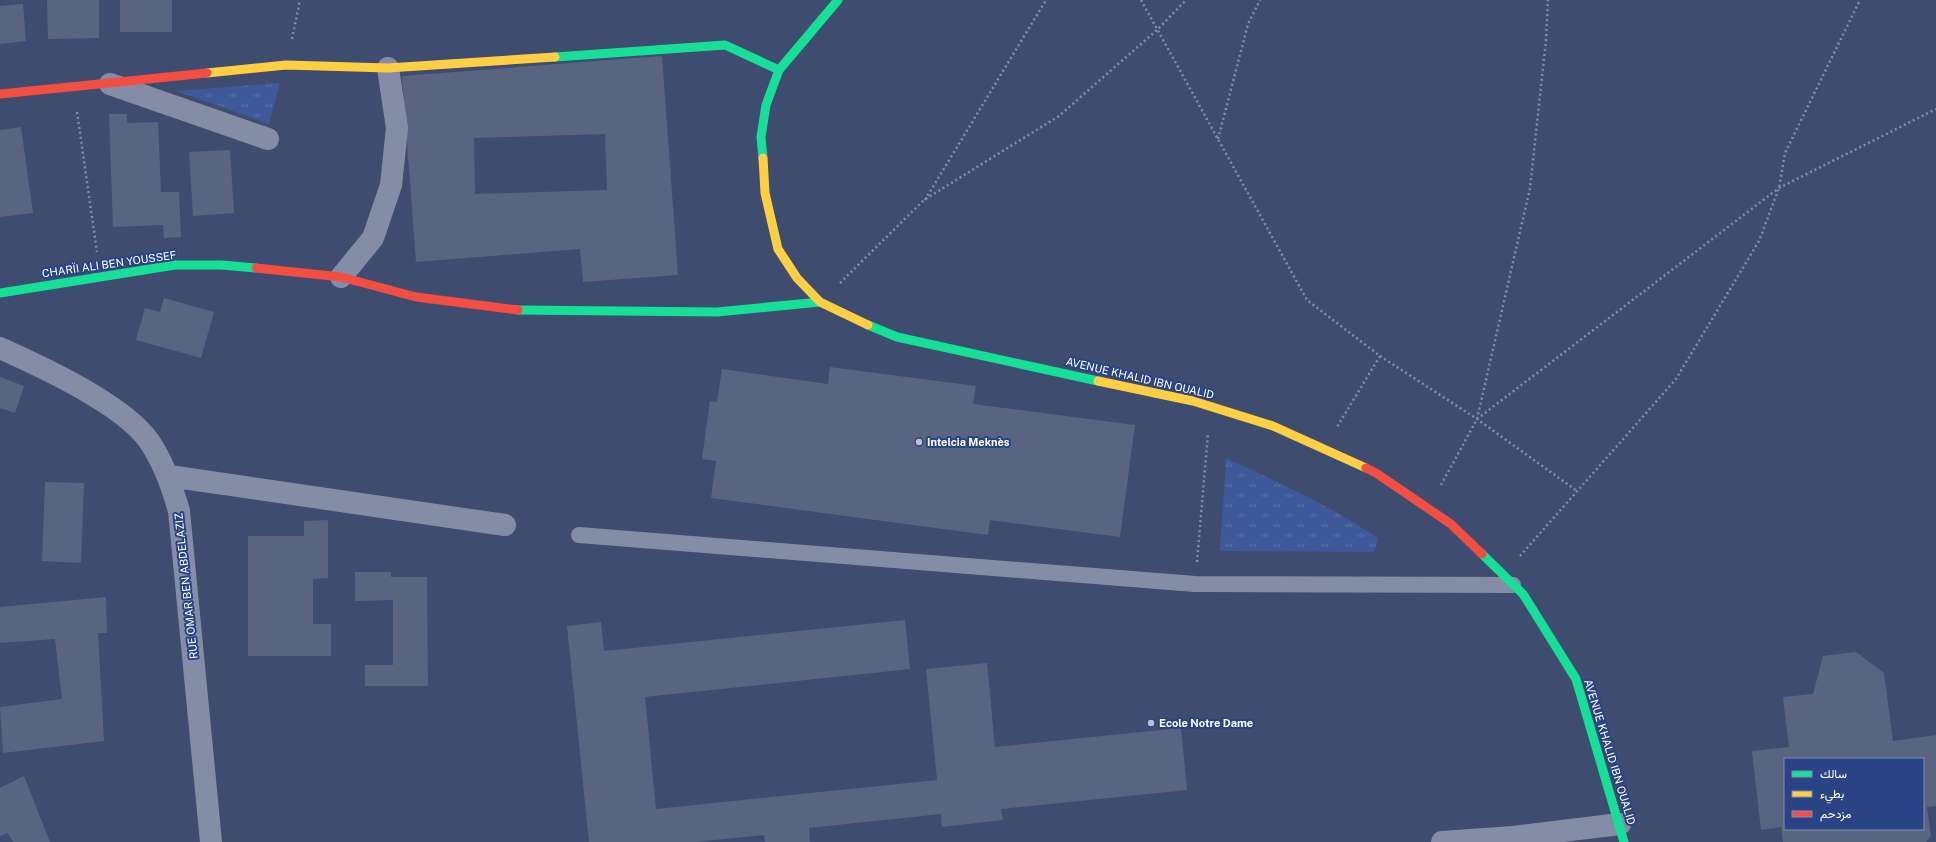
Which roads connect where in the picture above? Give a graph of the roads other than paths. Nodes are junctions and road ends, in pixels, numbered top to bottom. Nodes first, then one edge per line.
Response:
1 (838, 0) edge
2 (388, 68) junction
3 (779, 70) junction
4 (110, 84) junction
5 (0, 94) edge
6 (268, 139) dead end
7 (341, 277) junction
8 (0, 293) edge
9 (820, 302) junction
10 (0, 348) edge
11 (169, 476) junction
12 (505, 525) dead end
13 (579, 535) dead end
14 (1508, 580) junction
15 (1622, 833) edge
16 (211, 842) edge
17 (1442, 842) edge

1 - 3 street
2 - 3 street
2 - 4 street
2 - 7 street
3 - 9 street
4 - 5 street
4 - 6 street
7 - 8 street, CHARÏI ALI BEN YOUSSEF
7 - 9 street, CHARÏI ALI BEN YOUSSEF
9 - 14 street, AVENUE KHALID IBN OUALID
10 - 11 street, RUE OMAR BEN ABDELAZIZ
11 - 12 street
11 - 16 street, RUE OMAR BEN ABDELAZIZ
13 - 14 lane
14 - 15 street, AVENUE KHALID IBN OUALID
15 - 17 street

